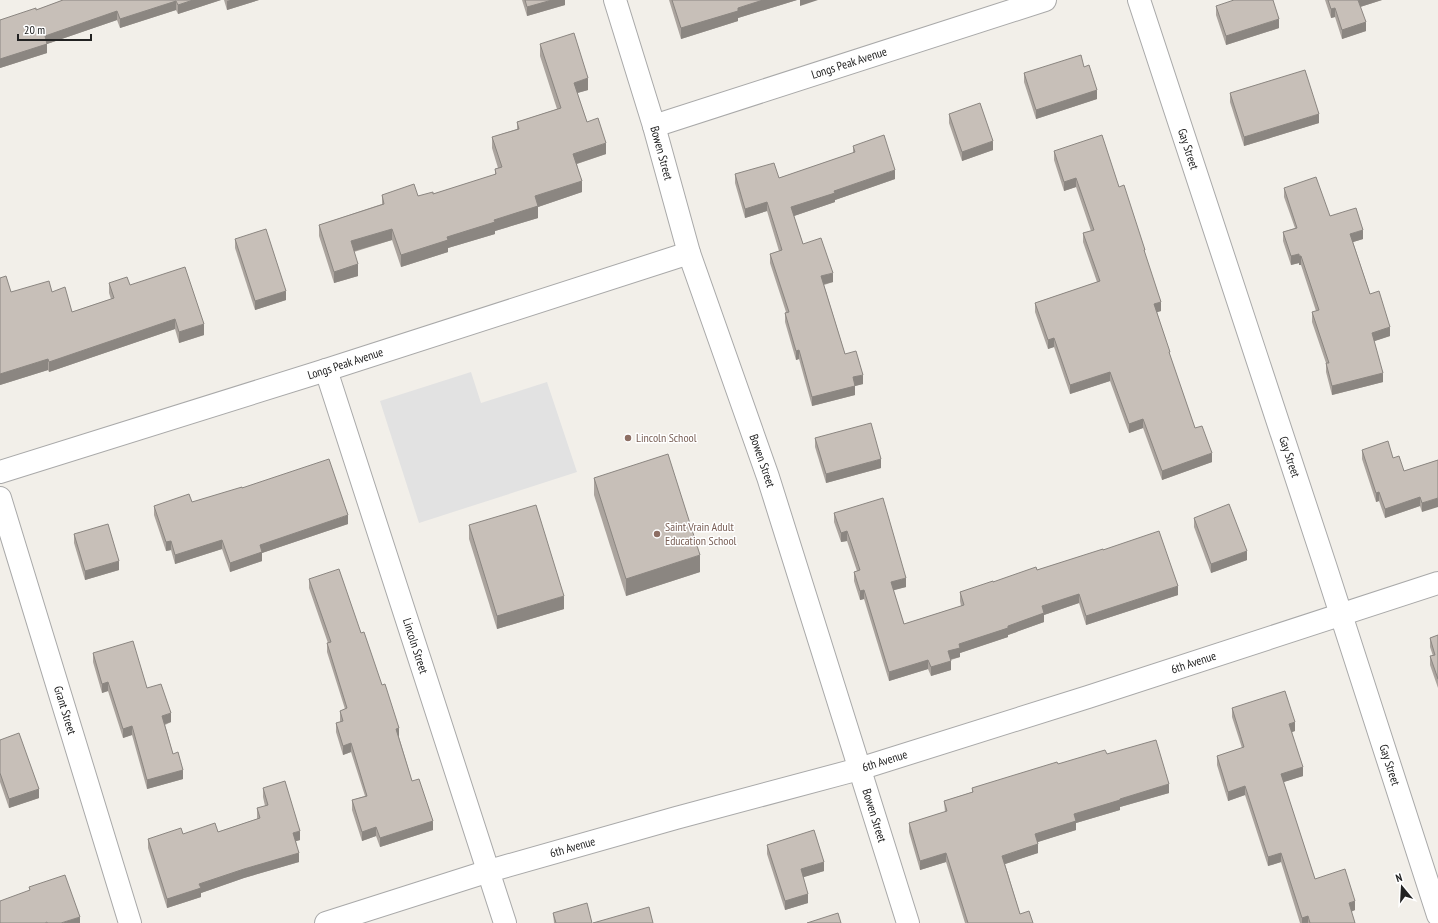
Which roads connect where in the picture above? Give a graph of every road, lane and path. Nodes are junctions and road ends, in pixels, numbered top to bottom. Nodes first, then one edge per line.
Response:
1 (615, 0) edge
2 (1045, 0) edge
3 (1139, 0) edge
4 (654, 126) junction
5 (689, 253) junction
6 (326, 370) junction
7 (0, 472) edge
8 (0, 498) edge
9 (1438, 583) edge
10 (1341, 615) junction
11 (859, 769) junction
12 (489, 871) junction
13 (1438, 915) edge
14 (130, 923) edge
15 (326, 923) edge
16 (505, 923) edge
17 (908, 923) edge

1 - 4 street, Bowen Street
2 - 4 street, Longs Peak Avenue
3 - 10 street, Gay Street
4 - 5 street, Bowen Street
5 - 6 street, Longs Peak Avenue
5 - 11 street, Bowen Street
6 - 7 street, Longs Peak Avenue
6 - 12 street, Lincoln Street
8 - 14 street, Grant Street
9 - 10 street, 6th Avenue
10 - 11 street, 6th Avenue
10 - 13 street, Gay Street
11 - 12 street, 6th Avenue
11 - 17 street, Bowen Street
12 - 15 street, 6th Avenue
12 - 16 street, Lincoln Street

